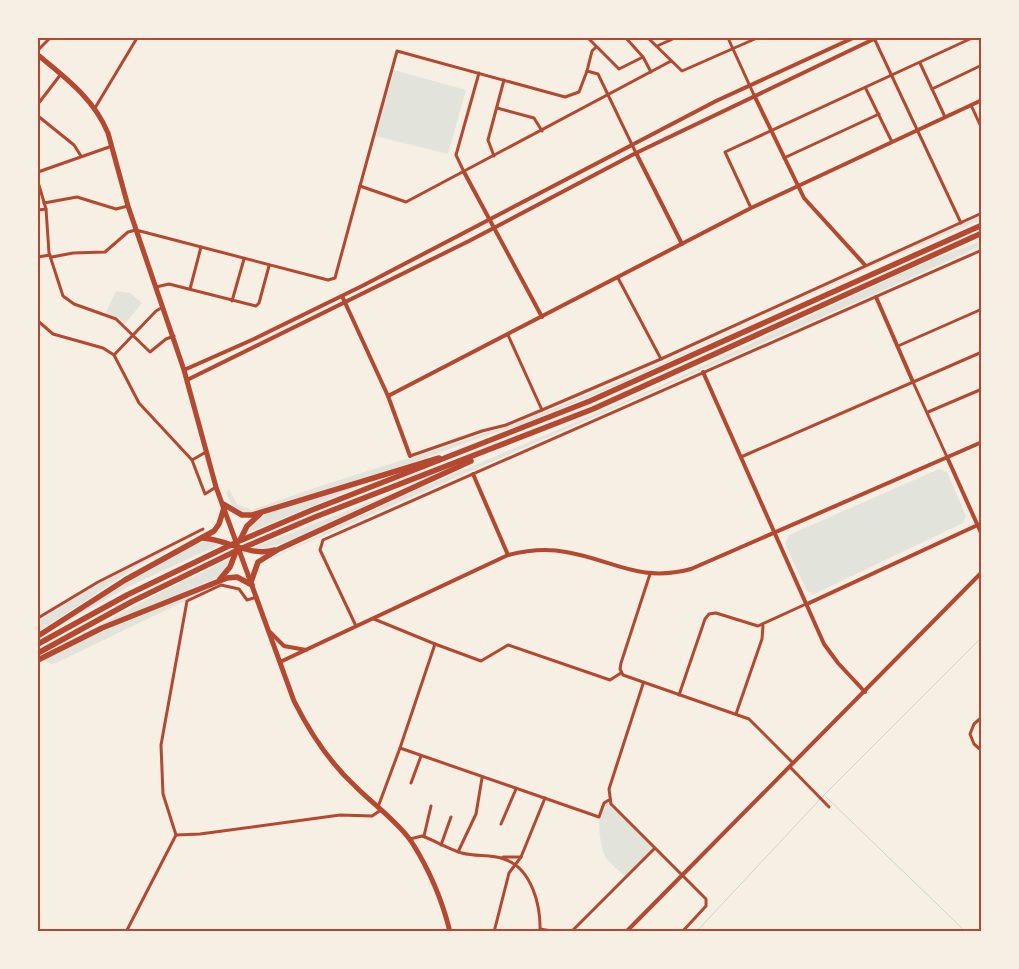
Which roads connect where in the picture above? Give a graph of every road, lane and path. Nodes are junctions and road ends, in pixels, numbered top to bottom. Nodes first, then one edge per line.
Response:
1 (50, 38) edge
2 (138, 38) edge
3 (588, 38) edge
4 (626, 38) edge
5 (648, 38) edge
6 (675, 38) edge
7 (728, 38) edge
8 (757, 38) edge
9 (852, 38) edge
10 (875, 38) edge
11 (972, 38) edge
12 (657, 46) junction
13 (596, 47) junction
14 (732, 48) junction
15 (38, 50) edge
16 (38, 55) edge
17 (643, 57) junction
18 (671, 61) junction
19 (920, 63) junction
20 (982, 65) edge
21 (587, 71) junction
22 (479, 72) junction
23 (651, 72) junction
24 (61, 74) junction
25 (892, 76) junction
26 (504, 80) junction
27 (749, 86) junction
28 (866, 89) junction
29 (932, 89) junction
30 (754, 95) junction
31 (607, 96) junction
32 (982, 100) edge
33 (38, 104) edge
34 (970, 105) junction
35 (95, 108) junction
36 (497, 108) junction
37 (879, 114) junction
38 (38, 116) edge
39 (945, 117) junction
40 (982, 129) edge
41 (917, 130) junction
42 (542, 131) junction
43 (771, 131) junction
44 (892, 142) junction
45 (632, 144) junction
46 (112, 145) junction
47 (636, 153) junction
48 (81, 156) junction
49 (494, 156) junction
50 (784, 158) junction
51 (38, 172) edge
52 (464, 172) junction
53 (38, 182) edge
54 (798, 185) junction
55 (360, 186) junction
56 (44, 203) junction
57 (128, 206) junction
58 (751, 208) junction
59 (46, 209) junction
60 (38, 210) edge
61 (982, 213) edge
62 (491, 220) junction
63 (961, 223) junction
64 (982, 224) edge
65 (495, 228) junction
66 (136, 230) junction
67 (982, 234) edge
68 (682, 244) junction
69 (202, 247) junction
70 (982, 250) edge
71 (51, 256) junction
72 (38, 257) edge
73 (244, 259) junction
74 (865, 265) junction
75 (269, 266) junction
76 (618, 278) junction
77 (156, 287) junction
78 (190, 289) junction
79 (342, 296) junction
80 (876, 297) junction
81 (232, 301) junction
82 (345, 304) junction
83 (163, 307) junction
84 (982, 309) edge
85 (542, 317) junction
86 (38, 320) edge
87 (133, 335) junction
88 (508, 335) junction
89 (174, 336) junction
90 (898, 346) junction
91 (982, 352) edge
92 (114, 355) junction
93 (661, 359) junction
94 (184, 370) junction
95 (703, 372) junction
96 (187, 380) junction
97 (914, 382) junction
98 (982, 389) edge
99 (388, 396) junction
100 (542, 410) junction
101 (928, 412) junction
102 (505, 436) junction
103 (982, 442) edge
104 (509, 443) junction
105 (206, 452) junction
106 (410, 456) joint
107 (740, 457) junction
108 (947, 457) junction
109 (192, 460) junction
110 (473, 474) junction
111 (216, 487) junction
112 (223, 506) junction
113 (262, 513) junction
114 (979, 524) edge
115 (203, 529) dead end
116 (775, 533) junction
117 (982, 535) edge
118 (203, 538) junction
119 (238, 547) junction
120 (279, 549) junction
121 (508, 555) junction
122 (982, 572) edge
123 (650, 574) junction
124 (216, 582) junction
125 (251, 583) junction
126 (257, 598) junction
127 (807, 604) junction
128 (38, 618) edge
129 (374, 619) junction
130 (356, 626) junction
131 (763, 626) junction
132 (270, 632) junction
133 (38, 636) edge
134 (38, 644) edge
135 (435, 644) junction
136 (306, 650) junction
137 (38, 653) edge
138 (38, 660) edge
139 (280, 662) junction
140 (621, 673) junction
141 (643, 684) junction
142 (865, 692) junction
143 (679, 695) junction
144 (736, 714) junction
145 (982, 717) edge
146 (400, 748) junction
147 (982, 751) edge
148 (421, 756) junction
149 (794, 763) junction
150 (790, 767) junction
151 (482, 778) junction
152 (411, 783) dead end
153 (516, 789) junction
154 (545, 798) junction
155 (609, 800) junction
156 (431, 806) dead end
157 (828, 806) dead end
158 (380, 808) junction
159 (451, 817) dead end
160 (501, 824) dead end
161 (176, 835) junction
162 (424, 836) junction
163 (410, 840) junction
164 (441, 845) junction
165 (655, 848) junction
166 (458, 852) junction
167 (521, 857) junction
168 (498, 858) junction
169 (514, 864) junction
170 (681, 875) junction
171 (540, 930) edge
172 (126, 932) edge
173 (450, 932) edge
174 (494, 932) edge
175 (557, 932) edge
176 (572, 932) edge
177 (626, 932) edge
178 (682, 932) edge

1 - 15 street
2 - 35 street
3 - 13 street
4 - 17 street
5 - 12 street
6 - 12 street
7 - 14 street
8 - 14 street
9 - 27 street
10 - 25 street
10 - 30 street
11 - 19 street
12 - 18 street
13 - 17 street
13 - 21 street
14 - 18 street
14 - 27 street
16 - 24 main road
17 - 23 street
18 - 23 street
19 - 25 street
19 - 29 street
20 - 29 street
21 - 26 street
21 - 31 street
22 - 26 street
22 - 52 street
22 - 55 street
23 - 31 street
24 - 33 street
24 - 35 main road
25 - 28 street
25 - 41 street
26 - 36 street
27 - 30 street
27 - 45 street
28 - 37 street
28 - 43 street
29 - 39 street
30 - 43 street
30 - 47 street
31 - 42 street
31 - 45 street
32 - 34 street
34 - 39 street
34 - 40 street
35 - 46 main road
36 - 42 street
36 - 49 street
37 - 44 street
37 - 50 street
38 - 48 street
39 - 41 street
41 - 44 street
41 - 63 street
42 - 49 street
43 - 50 street
43 - 58 street
44 - 54 street
45 - 47 street
45 - 62 street
46 - 48 street
46 - 57 main road
47 - 65 street
47 - 68 street
48 - 51 street
49 - 52 street
50 - 54 street
52 - 55 street
52 - 62 street
53 - 56 street
54 - 58 street
54 - 74 street
55 - 75 street
56 - 57 street
56 - 59 street
57 - 66 main road
58 - 68 street
59 - 60 street
59 - 71 street
61 - 63 street
62 - 65 street
62 - 79 street
63 - 74 street
64 - 102 highway
65 - 82 street
65 - 85 street
66 - 69 street
66 - 71 street
66 - 77 main road
67 - 104 highway
68 - 76 street
69 - 73 street
69 - 78 street
70 - 80 street
71 - 72 street
71 - 87 street
73 - 75 street
73 - 81 street
74 - 93 street
75 - 81 street
76 - 85 street
76 - 93 street
77 - 78 street
77 - 83 main road
78 - 81 street
79 - 82 street
79 - 94 street
80 - 90 street
80 - 95 street
82 - 96 street
82 - 99 street
83 - 87 street
83 - 89 main road
84 - 90 street
85 - 88 street
86 - 92 street
87 - 89 street
87 - 92 street
88 - 99 street
88 - 100 street
89 - 94 main road
90 - 97 street
91 - 97 street
92 - 109 street
93 - 100 street
94 - 96 main road
95 - 107 street
95 - 110 street
96 - 105 main road
97 - 101 street
97 - 107 street
98 - 101 street
99 - 106 street
100 - 106 street
101 - 108 street
102 - 113 highway
102 - 134 highway
103 - 108 street
104 - 120 highway
104 - 137 highway
105 - 109 street
105 - 111 main road
107 - 116 street
108 - 114 street
108 - 116 street
109 - 111 street
110 - 121 street
110 - 130 street
111 - 112 main road
112 - 113 highway
112 - 118 highway
112 - 119 main road
113 - 119 highway
114 - 117 street
114 - 127 street
115 - 128 street
116 - 123 street
116 - 127 street
118 - 119 highway
118 - 133 highway
119 - 120 highway
119 - 124 highway
119 - 125 main road
120 - 125 highway
121 - 123 street
121 - 129 street
122 - 142 street
123 - 140 street
124 - 125 highway
124 - 138 highway
125 - 126 main road
126 - 132 main road
126 - 161 street
127 - 131 street
127 - 142 street
129 - 130 street
129 - 135 street
130 - 136 street
131 - 143 street
131 - 144 street
132 - 136 street
132 - 139 main road
135 - 140 street
135 - 146 street
136 - 139 street
139 - 158 main road
140 - 141 street
141 - 143 street
141 - 155 street
142 - 149 street
143 - 144 street
144 - 149 street
145 - 147 street
146 - 148 street
146 - 158 street
148 - 151 street
148 - 152 street
149 - 150 street
150 - 157 street
150 - 170 street
151 - 153 street
151 - 166 street
153 - 154 street
153 - 160 street
154 - 155 street
154 - 167 street
155 - 165 street
156 - 162 street
158 - 161 street
158 - 163 main road
159 - 164 street
161 - 172 street
162 - 163 street
162 - 164 street
163 - 173 main road
164 - 166 street
165 - 170 street
165 - 176 street
166 - 168 street
167 - 168 street
167 - 169 street
168 - 169 street
169 - 171 street
169 - 174 street
170 - 177 street
170 - 178 street
171 - 175 street

